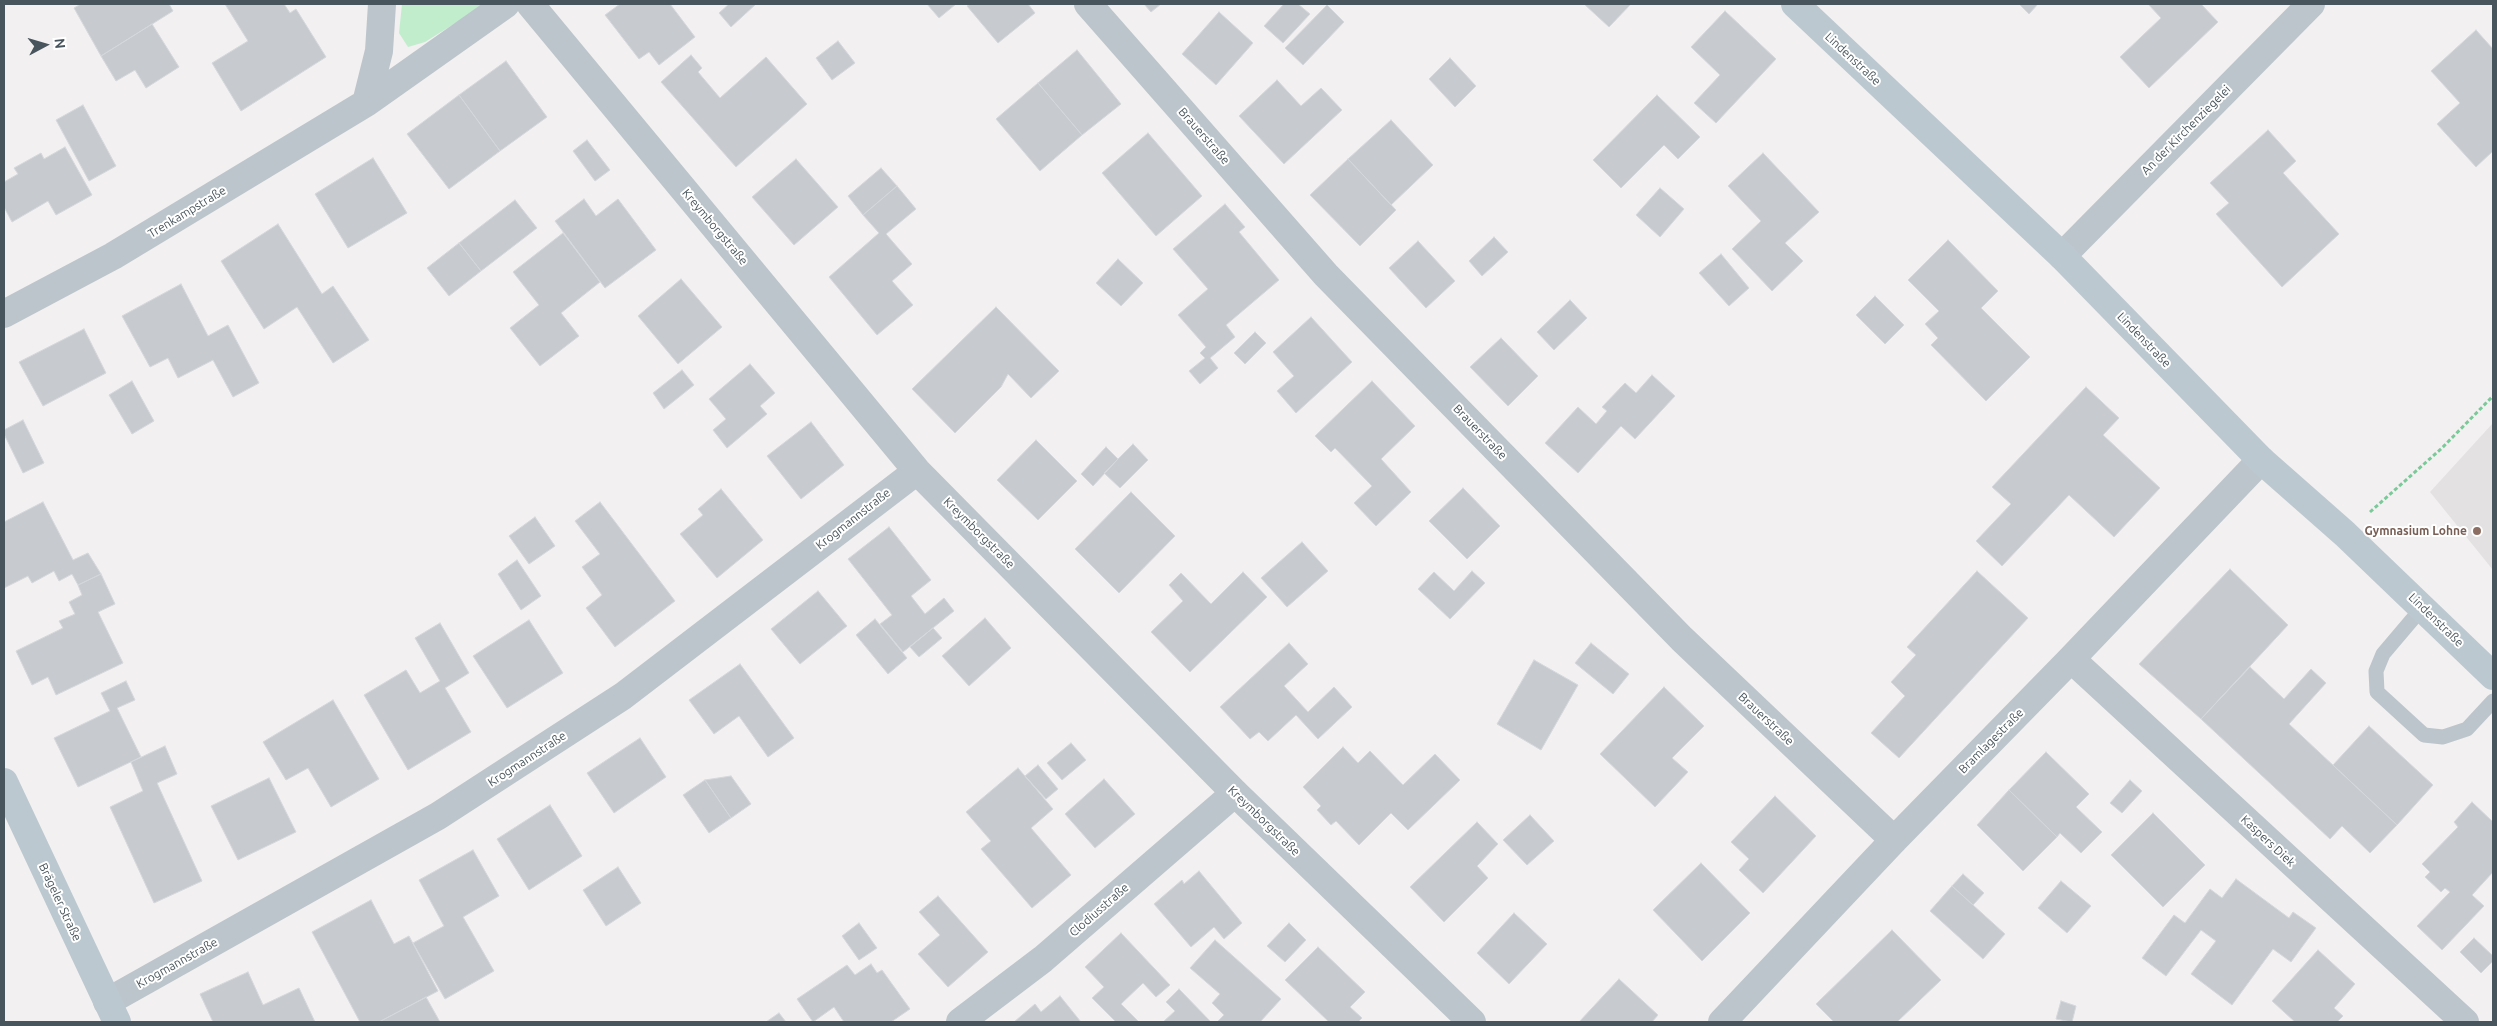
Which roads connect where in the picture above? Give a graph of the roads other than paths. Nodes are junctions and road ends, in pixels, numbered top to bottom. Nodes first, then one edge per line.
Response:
1 (382, 4) edge
2 (506, 4) edge
3 (530, 4) edge
4 (1088, 4) edge
5 (1795, 4) edge
6 (2311, 4) edge
7 (366, 103) junction
8 (2062, 256) junction
9 (4, 314) edge
10 (2261, 460) junction
11 (917, 470) junction
12 (2422, 608) junction
13 (2071, 659) junction
14 (2493, 676) edge
15 (2493, 701) edge
16 (4, 782) edge
17 (1235, 793) junction
18 (1894, 840) junction
19 (112, 1012) edge
20 (1728, 1020) edge
21 (960, 1022) edge
22 (1472, 1022) edge
23 (2465, 1022) edge

1 - 7 street
2 - 7 street, Trenkampstraße
3 - 11 street, Kreymborgstraße
4 - 18 street, Brauerstraße
5 - 8 street, Lindenstraße
6 - 8 street, An der Kirchenziegelei
7 - 9 street, Trenkampstraße
8 - 10 street, Lindenstraße
10 - 12 street, Lindenstraße
10 - 13 street, Bramlagestraße
11 - 17 street, Kreymborgstraße
11 - 19 street, Krogmannstraße
12 - 14 street, Lindenstraße
12 - 15 lane
13 - 18 street, Bramlagestraße
13 - 23 street, Kaspers Diek
16 - 19 street, Brägeler Straße
17 - 21 street, Clodiusstraße
17 - 22 street, Kreymborgstraße
18 - 20 street, Bramlagestraße

